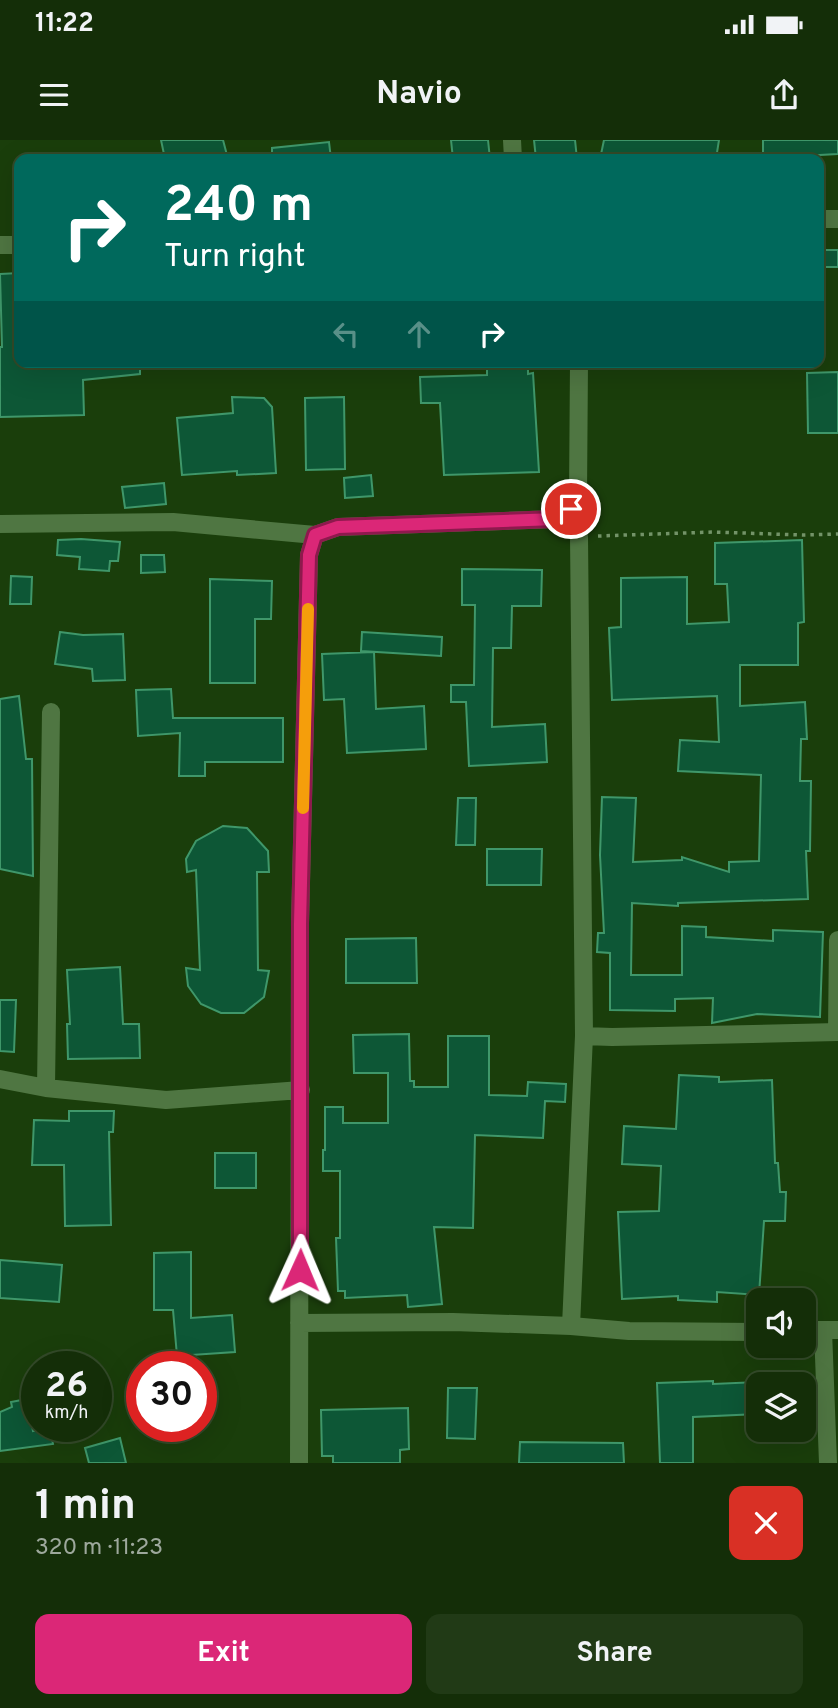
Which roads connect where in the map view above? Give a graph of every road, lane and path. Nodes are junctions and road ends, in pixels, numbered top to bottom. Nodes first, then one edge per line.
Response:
1 (579, 368) edge
2 (571, 509) junction
3 (0, 524) edge
4 (838, 534) edge
5 (315, 535) junction
6 (579, 537) junction
7 (51, 712) dead end
8 (838, 940) edge
9 (838, 1032) edge
10 (584, 1036) junction
11 (0, 1079) edge
12 (46, 1088) junction
13 (301, 1090) junction
14 (299, 1323) junction
15 (571, 1326) junction
16 (831, 1330) edge
17 (746, 1332) edge
18 (299, 1463) edge
19 (828, 1463) edge

1 - 2 street
2 - 5 street
2 - 6 street
3 - 5 street
4 - 6 path
5 - 13 street
6 - 10 street
7 - 12 street
8 - 9 street
9 - 10 street
10 - 15 street
11 - 12 street
12 - 13 street
13 - 14 street
14 - 15 street
14 - 18 street
15 - 17 street
16 - 19 street

